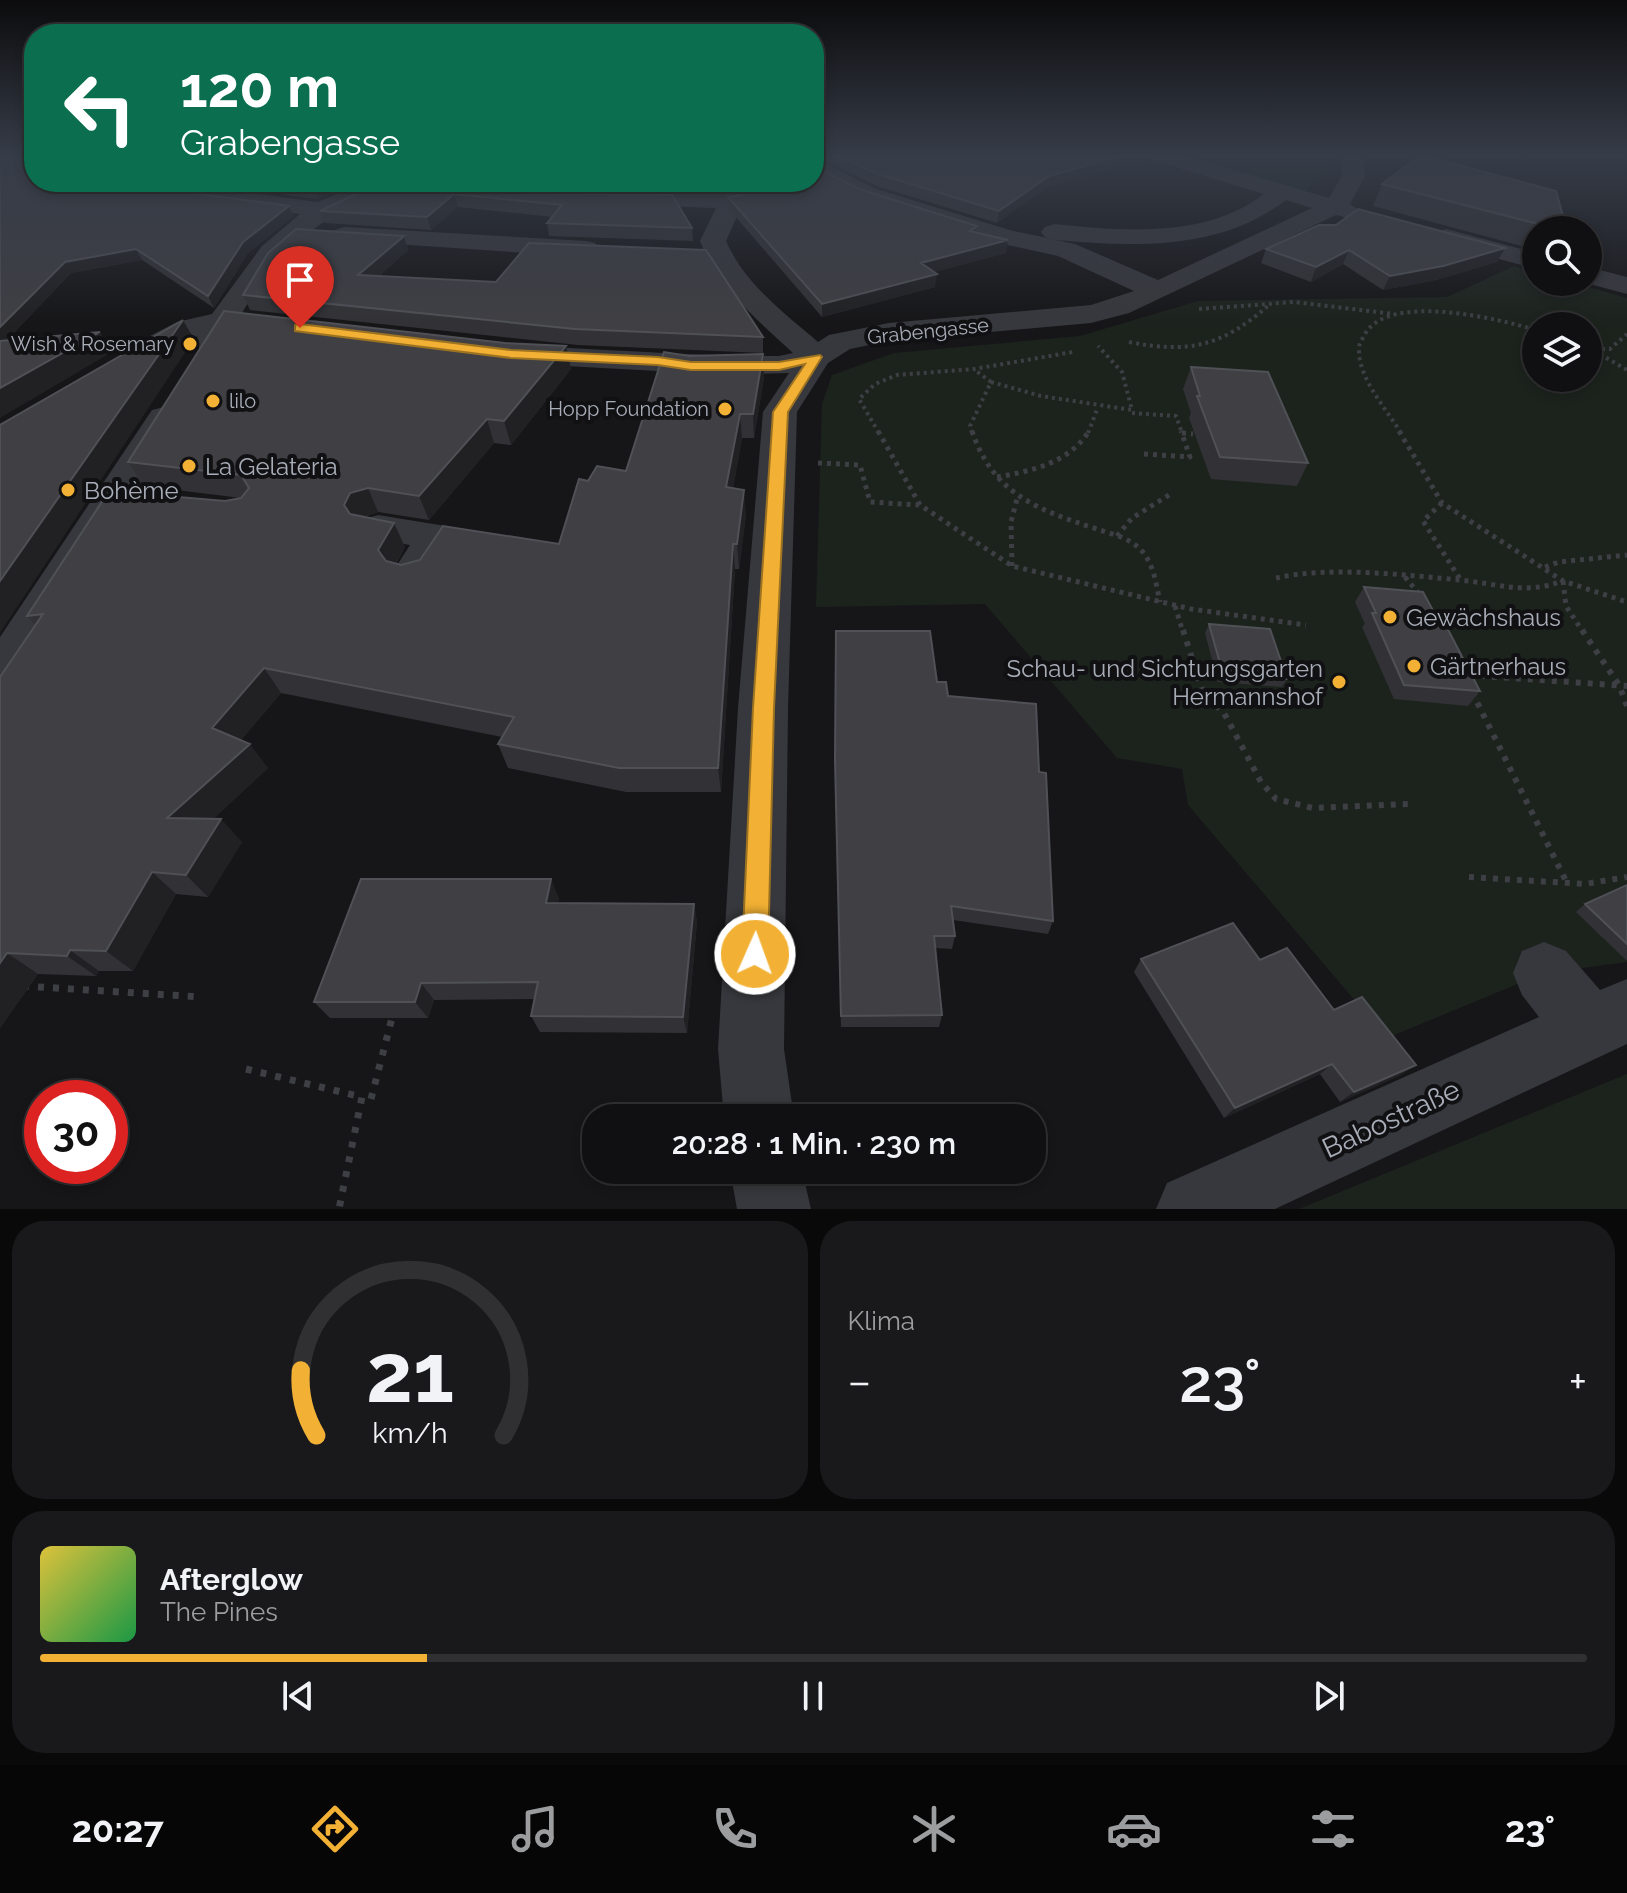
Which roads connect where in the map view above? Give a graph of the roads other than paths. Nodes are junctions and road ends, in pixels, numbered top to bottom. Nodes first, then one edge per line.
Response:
1 (319, 211) edge
2 (727, 211) edge
3 (923, 211) edge
4 (983, 211) edge
5 (1255, 211) edge
6 (1325, 211) edge
7 (1351, 211) edge
8 (1369, 216) edge
9 (293, 232) junction
10 (1429, 232) edge
11 (610, 251) edge
12 (1522, 257) edge
13 (1602, 279) edge
14 (1627, 286) edge
15 (1158, 291) junction
16 (223, 321) junction
17 (300, 328) edge
18 (174, 333) junction
19 (111, 340) dead end
20 (483, 350) edge
21 (816, 357) junction
22 (107, 373) edge
23 (378, 528) edge
24 (413, 573) edge
25 (0, 675) edge
26 (1544, 973) dead end
27 (1608, 1019) edge
28 (757, 1104) edge
29 (769, 1184) edge
30 (774, 1209) edge
31 (1193, 1209) edge

1 - 9 street
2 - 21 street
3 - 15 street
4 - 5 street
6 - 15 street, Grabengasse
7 - 8 street
9 - 11 street
9 - 16 street
10 - 12 street
13 - 14 street
15 - 21 street, Grabengasse
16 - 17 street
16 - 18 street
16 - 25 street
18 - 19 street
18 - 22 street
20 - 21 street, Grabengasse
21 - 28 street
23 - 24 street
26 - 27 street, Babostraße
27 - 31 street, Babostraße
29 - 30 street

